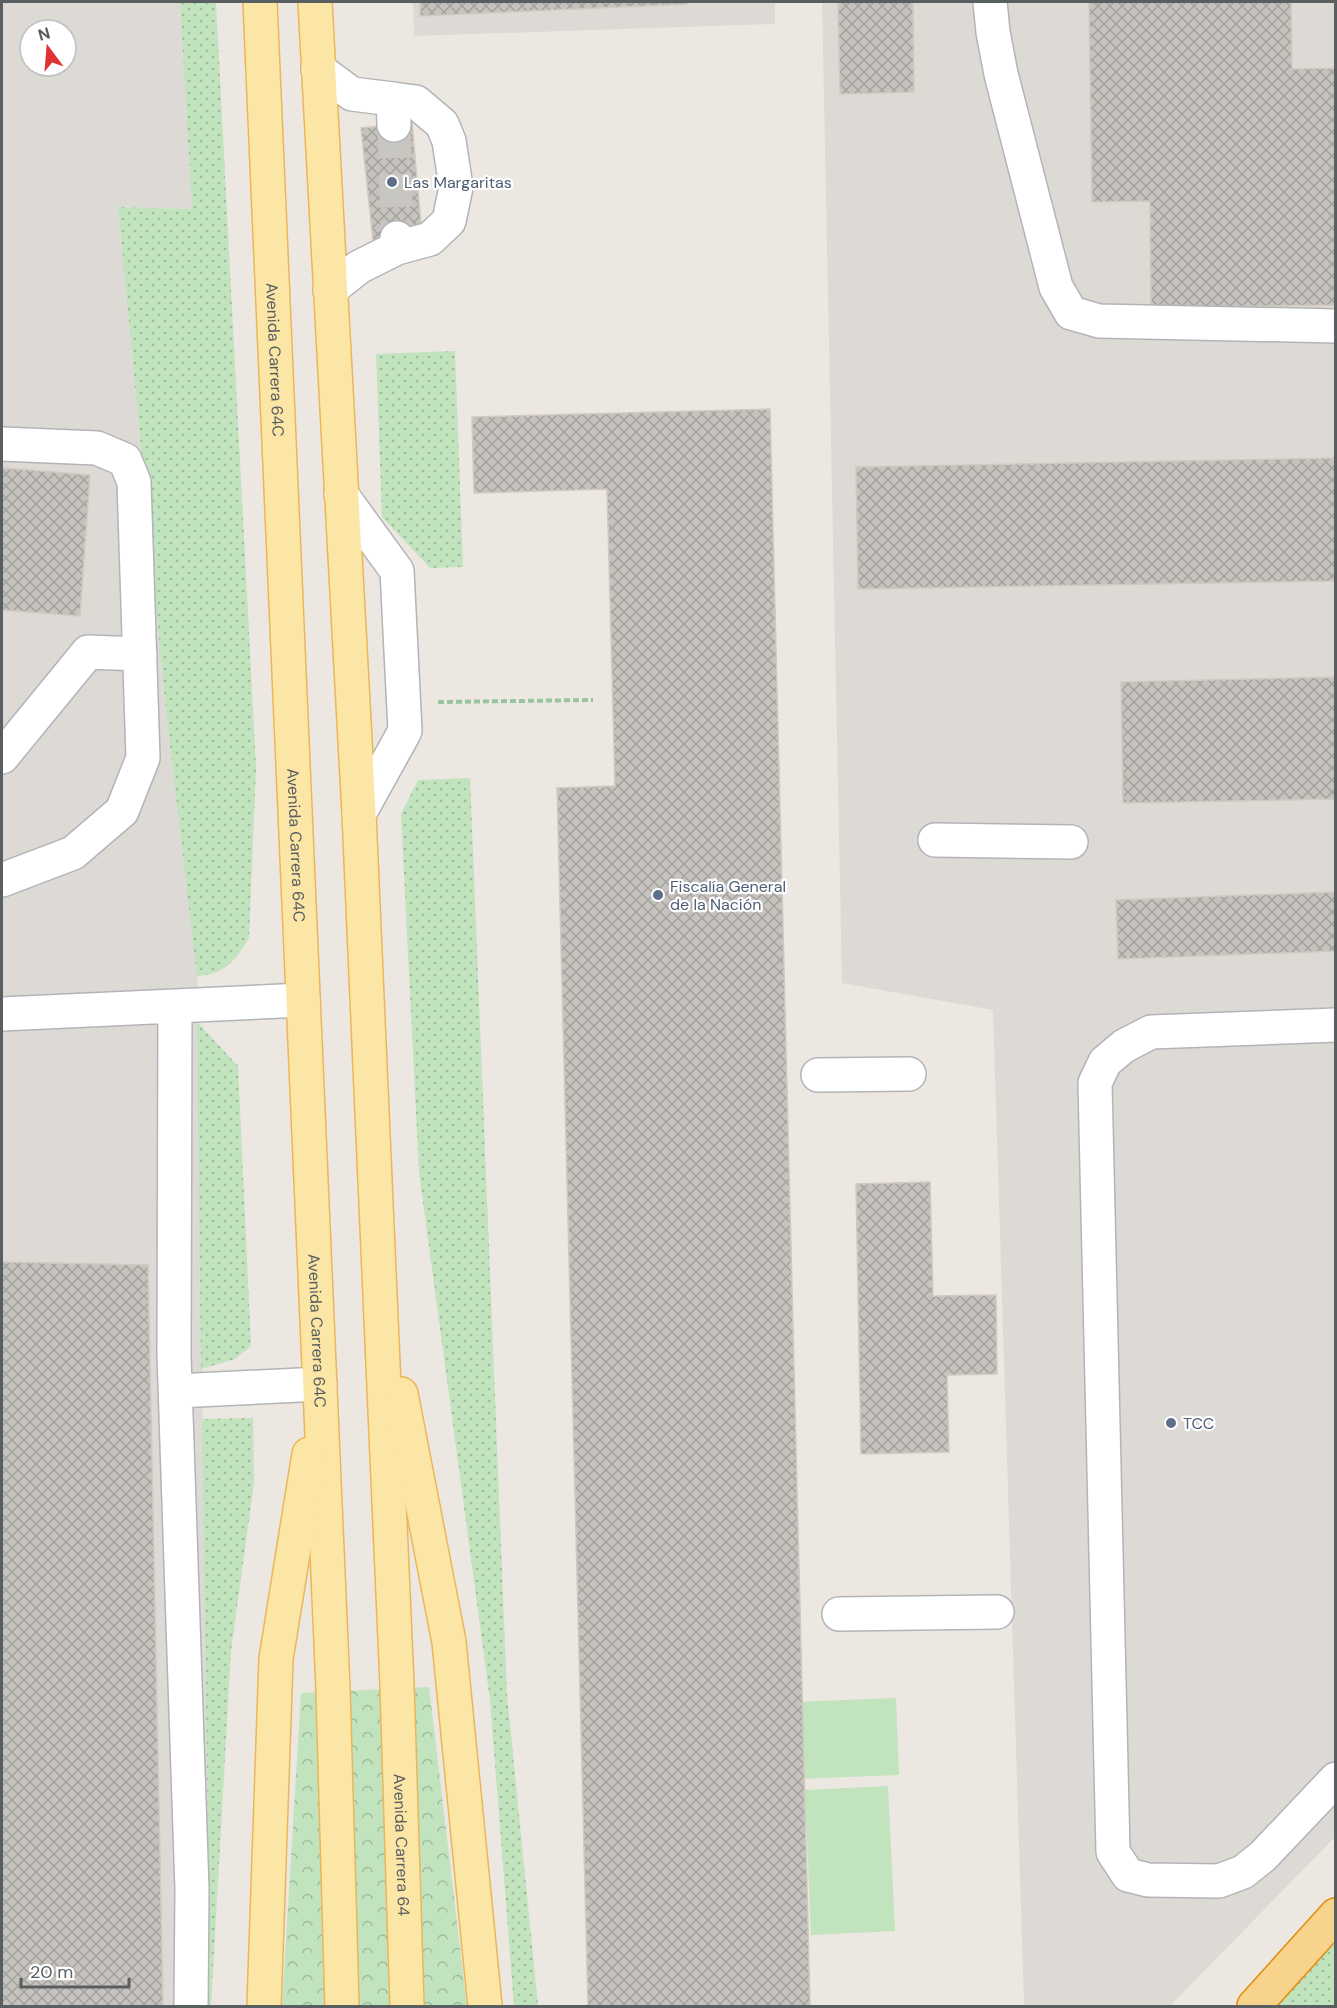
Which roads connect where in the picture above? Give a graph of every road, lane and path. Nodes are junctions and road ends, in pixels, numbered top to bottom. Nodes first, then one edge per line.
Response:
1 (260, 2) edge
2 (315, 2) edge
3 (990, 2) edge
4 (318, 69) junction
5 (330, 290) junction
6 (1335, 326) edge
7 (2, 444) edge
8 (341, 494) junction
9 (140, 654) junction
10 (593, 700) dead end
11 (435, 702) dead end
12 (2, 757) edge
13 (359, 814) junction
14 (934, 840) dead end
15 (1071, 842) dead end
16 (2, 880) edge
17 (303, 1000) junction
18 (176, 1007) junction
19 (2, 1014) edge
20 (1335, 1025) edge
21 (909, 1074) dead end
22 (818, 1075) dead end
23 (380, 1285) junction
24 (320, 1384) junction
25 (176, 1391) junction
26 (997, 1612) dead end
27 (839, 1614) dead end
28 (1335, 1779) edge
29 (1335, 1915) edge
30 (191, 2007) edge
31 (264, 2007) edge
32 (342, 2007) edge
33 (407, 2007) edge
34 (485, 2007) edge
35 (1254, 2007) edge

1 - 17 main road, Avenida Carrera 64C
2 - 4 main road
3 - 6 lane
4 - 5 main road
4 - 5 lane
5 - 8 main road
7 - 9 lane
8 - 13 main road
8 - 13 lane
9 - 12 lane
9 - 16 lane
10 - 11 path
13 - 23 main road
14 - 15 lane
17 - 18 lane
17 - 24 main road, Avenida Carrera 64C
18 - 19 lane
18 - 25 lane
20 - 28 lane
21 - 22 lane
23 - 33 main road, Avenida Carrera 64
23 - 34 main road
24 - 25 lane
24 - 31 main road
24 - 32 main road, Avenida Carrera 64C
25 - 30 lane
26 - 27 lane
29 - 35 highway

